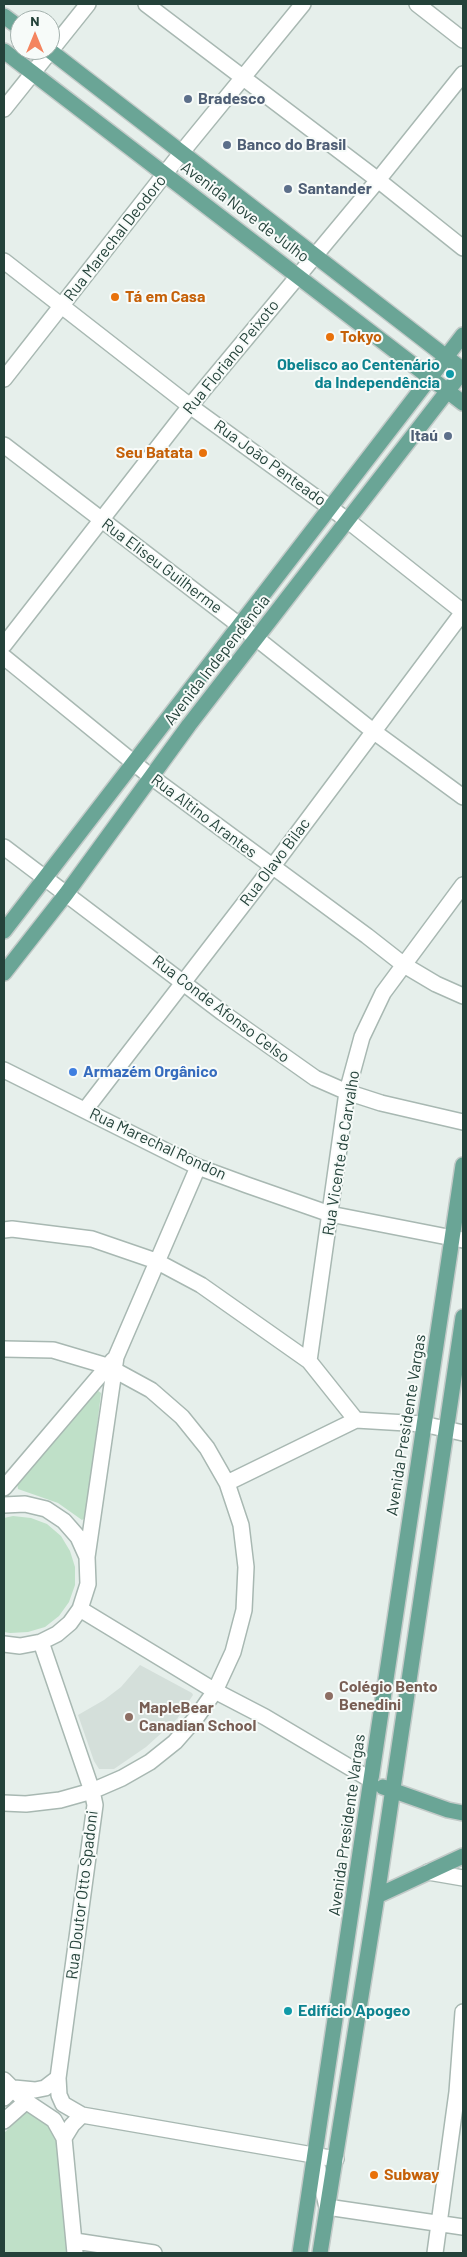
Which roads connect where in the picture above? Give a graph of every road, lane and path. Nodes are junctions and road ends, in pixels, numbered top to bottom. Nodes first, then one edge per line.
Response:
1 (88, 4) edge
2 (146, 4) edge
3 (303, 4) edge
4 (417, 4) edge
5 (60, 38) edge
6 (463, 40) edge
7 (4, 51) edge
8 (60, 58) edge
9 (43, 60) edge
10 (33, 73) junction
11 (463, 74) edge
12 (243, 78) junction
13 (4, 109) edge
14 (182, 152) junction
15 (166, 173) junction
16 (378, 180) junction
17 (463, 248) edge
18 (314, 255) junction
19 (4, 261) edge
20 (299, 275) junction
21 (62, 305) junction
22 (463, 335) edge
23 (445, 357) junction
24 (463, 370) edge
25 (430, 376) junction
26 (4, 379) edge
27 (447, 390) junction
28 (463, 402) edge
29 (190, 406) junction
30 (4, 445) edge
31 (330, 506) junction
32 (101, 520) junction
33 (347, 520) junction
34 (463, 612) edge
35 (239, 624) junction
36 (256, 638) junction
37 (4, 645) edge
38 (4, 656) edge
39 (373, 730) junction
40 (134, 761) junction
41 (150, 776) junction
42 (463, 797) edge
43 (4, 847) edge
44 (273, 866) junction
45 (44, 878) junction
46 (463, 885) edge
47 (66, 894) junction
48 (4, 931) edge
49 (404, 965) junction
50 (4, 973) edge
51 (183, 981) junction
52 (463, 996) edge
53 (4, 1070) edge
54 (347, 1092) junction
55 (85, 1110) junction
56 (463, 1122) edge
57 (463, 1165) edge
58 (198, 1167) junction
59 (330, 1214) junction
60 (4, 1230) edge
61 (458, 1240) edge
62 (156, 1261) junction
63 (463, 1317) edge
64 (4, 1349) edge
65 (310, 1361) junction
66 (113, 1364) junction
67 (356, 1420) junction
68 (423, 1424) junction
69 (447, 1429) junction
70 (463, 1432) edge
71 (227, 1483) junction
72 (4, 1488) edge
73 (4, 1505) edge
74 (87, 1557) junction
75 (80, 1609) junction
76 (41, 1642) junction
77 (4, 1644) edge
78 (215, 1692) junction
79 (371, 1780) junction
80 (92, 1791) junction
81 (391, 1791) junction
82 (4, 1803) edge
83 (463, 1813) edge
84 (463, 1856) edge
85 (428, 1872) junction
86 (463, 1878) edge
87 (377, 1896) junction
88 (463, 2012) edge
89 (58, 2078) junction
90 (11, 2091) edge
91 (82, 2115) junction
92 (4, 2121) edge
93 (64, 2138) junction
94 (314, 2155) junction
95 (336, 2159) junction
96 (327, 2207) junction
97 (439, 2224) junction
98 (463, 2227) edge
99 (75, 2247) edge
100 (154, 2253) edge
101 (300, 2253) edge
102 (320, 2253) edge
103 (435, 2253) edge

1 - 5 street
2 - 12 street
3 - 12 street, Rua Marechal Deodoro
4 - 6 street
7 - 10 main road, Avenida Nove de Julho
8 - 14 main road, Avenida Nove de Julho
9 - 10 street
10 - 13 street
10 - 15 main road, Avenida Nove de Julho
11 - 16 street, Rua Floriano Peixoto
12 - 14 street, Rua Marechal Deodoro
12 - 16 street
14 - 15 street, Rua Marechal Deodoro
14 - 18 main road, Avenida Nove de Julho
15 - 20 main road, Avenida Nove de Julho
15 - 21 street, Rua Marechal Deodoro
16 - 17 street
16 - 18 street, Rua Floriano Peixoto
18 - 20 street, Rua Floriano Peixoto
18 - 23 main road, Avenida Nove de Julho
19 - 21 street, Rua João Penteado
20 - 25 main road, Avenida Nove de Julho
20 - 29 street, Rua Floriano Peixoto
21 - 26 street, Rua Marechal Deodoro
21 - 29 street, Rua João Penteado
22 - 23 main road, Avenida Independência
23 - 24 main road, Avenida Nove de Julho
23 - 25 main road, Avenida Independência
24 - 27 main road, Avenida Independência
25 - 27 main road, Avenida Nove de Julho
25 - 31 main road, Avenida Independência
27 - 28 main road, Avenida Nove de Julho
27 - 33 main road, Avenida Independência
29 - 31 street, Rua João Penteado
29 - 32 street, Rua Floriano Peixoto
30 - 32 street, Rua Eliseu Guilherme
31 - 33 street, Rua João Penteado
31 - 35 main road, Avenida Independência
32 - 35 street, Rua Eliseu Guilherme
32 - 37 street, Rua Floriano Peixoto
33 - 34 street, Rua João Penteado
33 - 36 main road, Avenida Independência
34 - 39 street, Rua Olavo Bilac
35 - 36 street, Rua Eliseu Guilherme
35 - 40 main road, Avenida Independência
36 - 39 street, Rua Eliseu Guilherme
36 - 41 main road, Avenida Independência
38 - 40 street, Rua Altino Arantes
39 - 42 street, Rua Eliseu Guilherme
39 - 44 street, Rua Olavo Bilac
40 - 41 street, Rua Altino Arantes
40 - 45 main road, Avenida Independência
41 - 44 street, Rua Altino Arantes
41 - 47 main road, Avenida Independência
43 - 45 street, Rua Conde Afonso Celso
44 - 49 street, Rua Altino Arantes
44 - 51 street, Rua Olavo Bilac
45 - 47 street, Rua Conde Afonso Celso
45 - 48 main road, Avenida Independência
46 - 49 street, Rua Vicente de Carvalho
47 - 50 main road, Avenida Independência
47 - 51 street, Rua Conde Afonso Celso
49 - 52 street, Rua Altino Arantes
49 - 54 street, Rua Vicente de Carvalho
51 - 54 street, Rua Conde Afonso Celso
51 - 55 street, Rua Olavo Bilac
53 - 55 street, Rua Marechal Rondon
54 - 56 street, Rua Conde Afonso Celso
54 - 59 street, Rua Vicente de Carvalho
55 - 58 street, Rua Marechal Rondon
57 - 61 main road, Avenida Presidente Vargas
58 - 59 street, Rua Marechal Rondon
58 - 62 street
59 - 61 street, Rua Marechal Rondon
59 - 65 street, Rua Vicente de Carvalho
60 - 62 street
61 - 68 main road, Avenida Presidente Vargas
62 - 65 street
62 - 66 street
63 - 69 main road
64 - 66 street
65 - 67 street
66 - 71 street
66 - 72 street
66 - 74 street
67 - 68 street
67 - 71 street
68 - 69 street
68 - 79 main road, Avenida Presidente Vargas
69 - 70 street
69 - 81 main road
71 - 78 street
73 - 74 street
74 - 75 street
75 - 76 street
75 - 78 street
76 - 77 street
76 - 80 street, Rua Doutor Otto Spadoni
78 - 79 street
78 - 80 street
79 - 81 main road
79 - 94 main road, Avenida Presidente Vargas
80 - 82 street
80 - 89 street, Rua Doutor Otto Spadoni
81 - 83 main road
81 - 87 main road
84 - 85 main road
85 - 86 street
85 - 87 main road
87 - 95 main road
88 - 97 street
89 - 90 street
89 - 91 street, Rua Doutor Otto Spadoni
90 - 92 street
90 - 93 street
91 - 93 street
91 - 94 street
93 - 99 street
94 - 95 street
94 - 96 street
94 - 101 main road, Avenida Presidente Vargas
95 - 96 main road
96 - 97 street
96 - 102 main road
97 - 98 street
97 - 103 street
99 - 100 street

